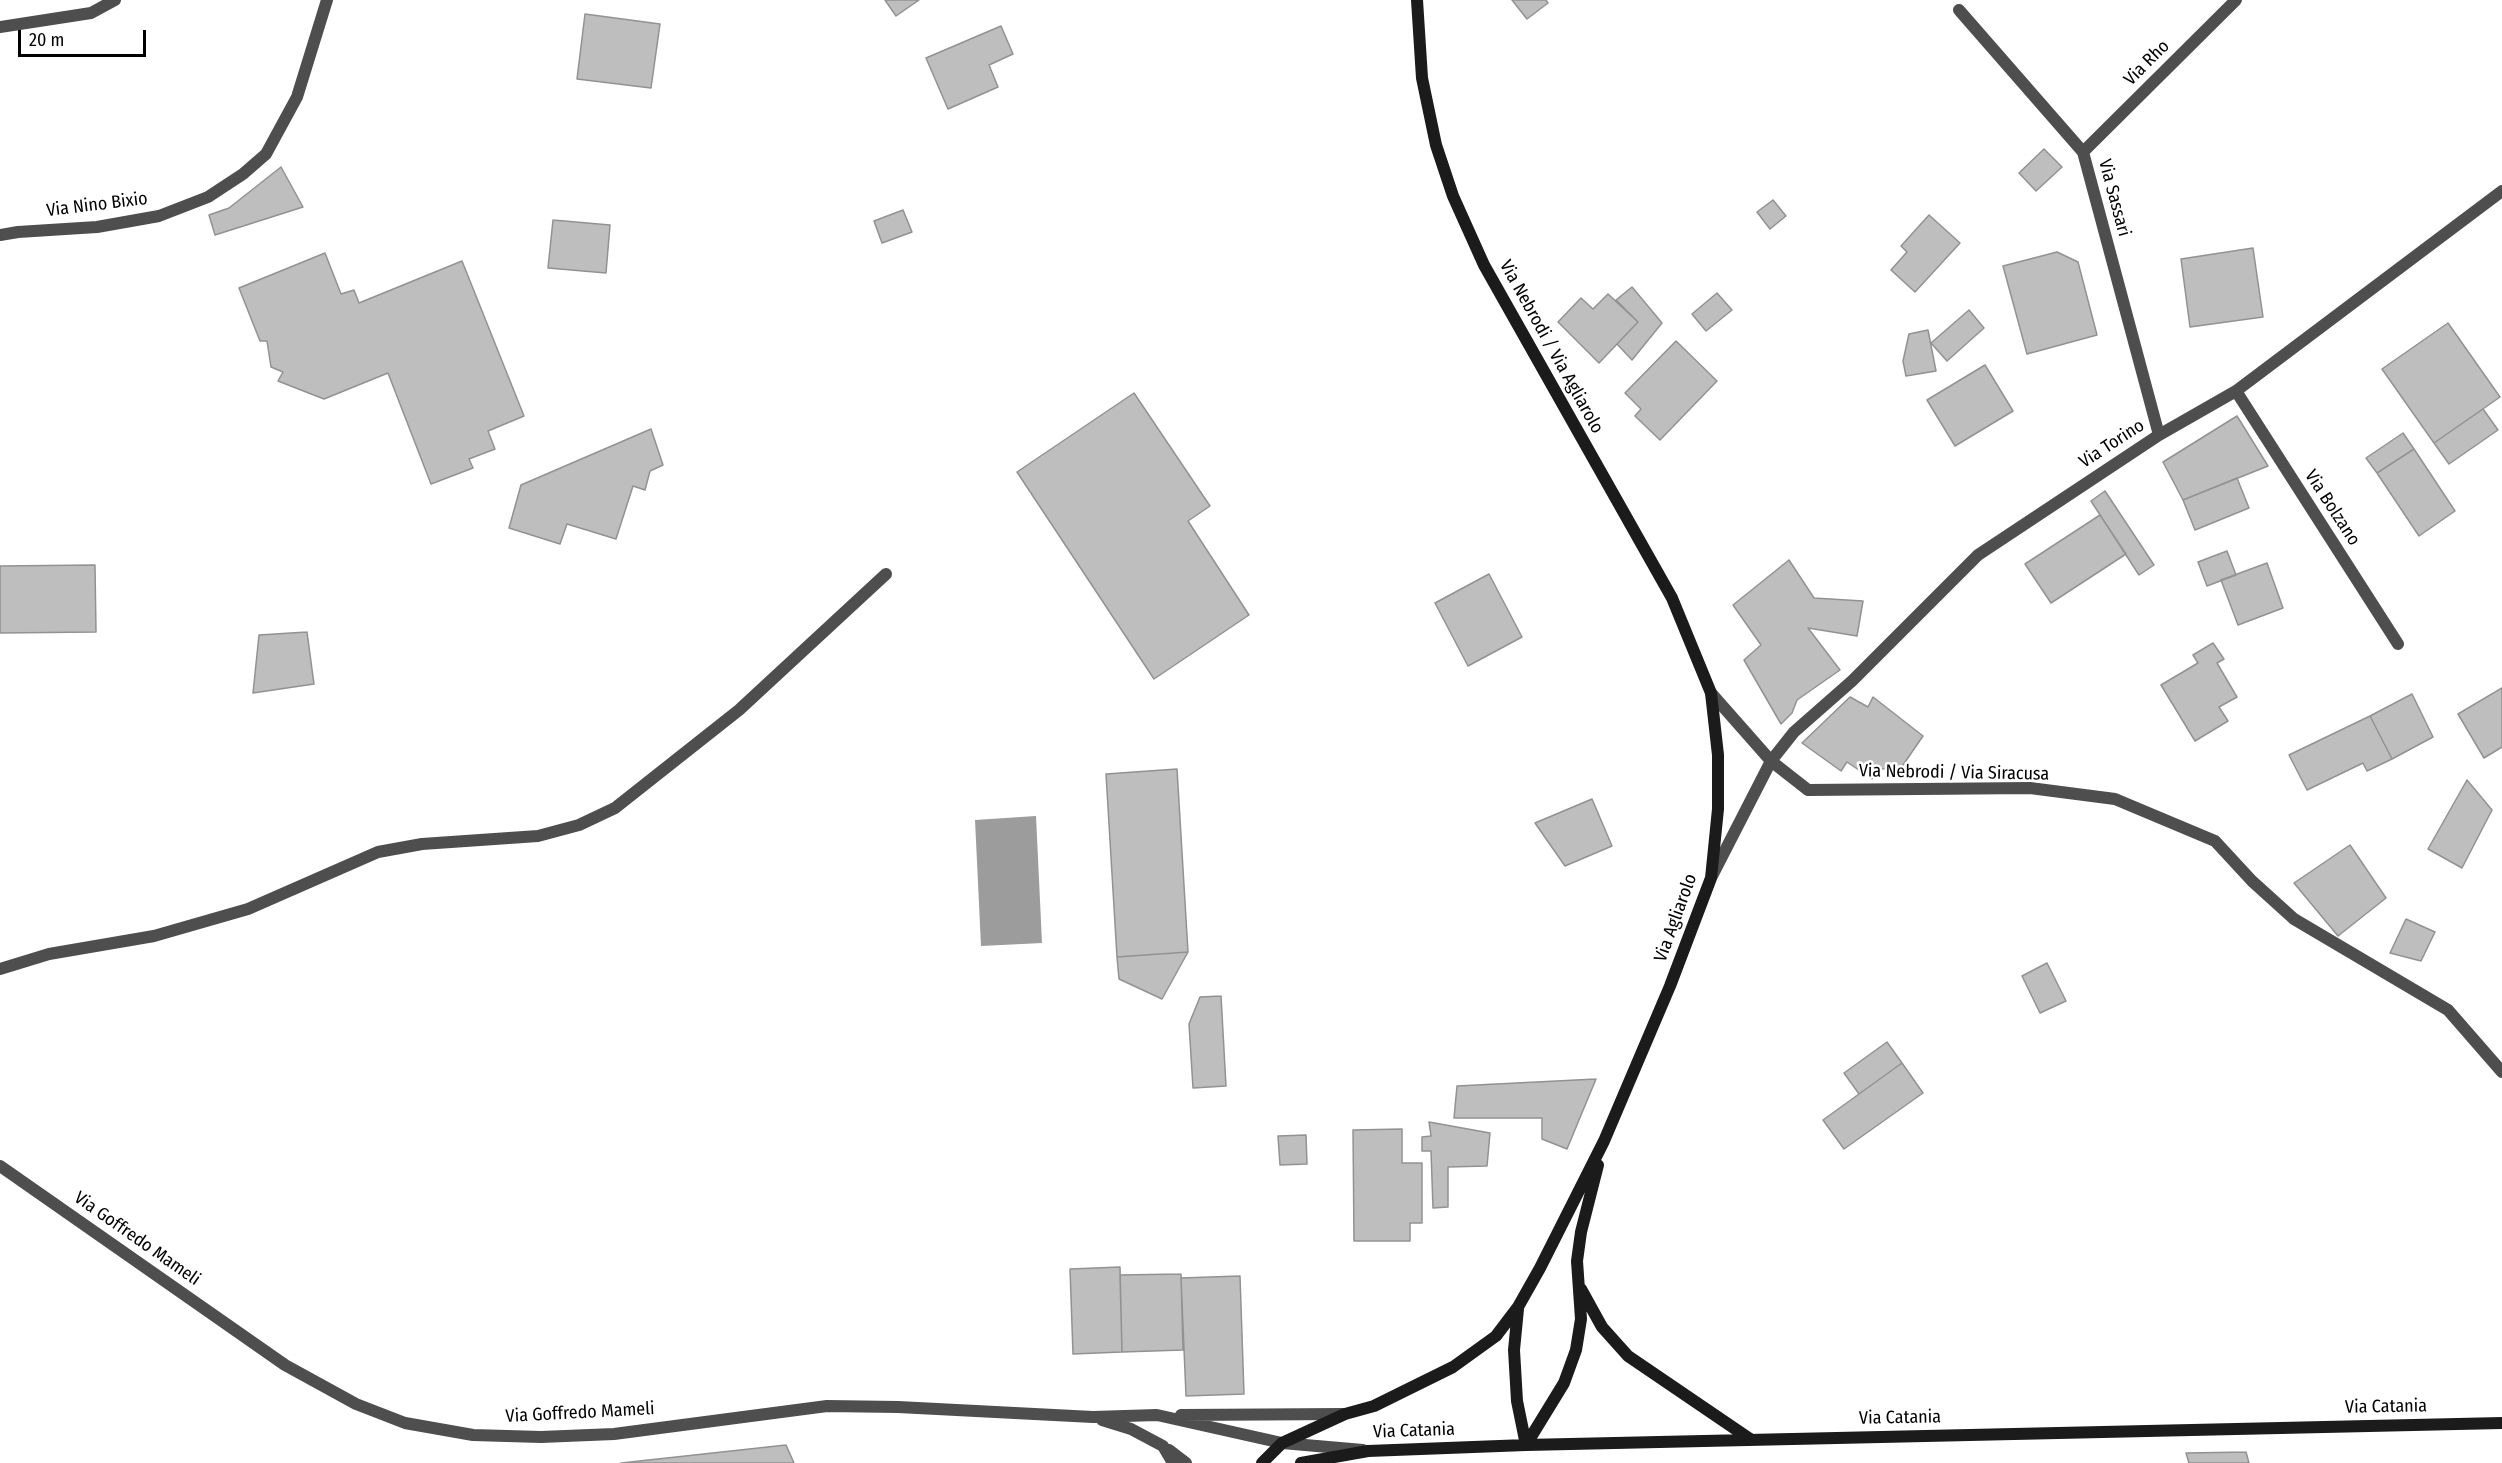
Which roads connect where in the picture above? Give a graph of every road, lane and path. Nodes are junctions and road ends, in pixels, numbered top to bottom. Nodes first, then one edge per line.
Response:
1 (115, 0) edge
2 (327, 0) edge
3 (1418, 0) edge
4 (2236, 0) edge
5 (1959, 10) dead end
6 (0, 27) edge
7 (2084, 152) junction
8 (2502, 191) edge
9 (0, 235) edge
10 (2236, 390) junction
11 (2159, 435) junction
12 (886, 574) dead end
13 (2398, 644) dead end
14 (1711, 693) junction
15 (1771, 761) junction
16 (1711, 878) junction
17 (0, 969) edge
18 (2502, 1072) edge
19 (1604, 1141) junction
20 (0, 1166) edge
21 (1580, 1285) junction
22 (1518, 1307) junction
23 (1345, 1414) junction
24 (1157, 1415) junction
25 (1093, 1417) junction
26 (2502, 1423) edge
27 (1750, 1439) junction
28 (1282, 1443) junction
29 (1526, 1445) junction
30 (1163, 1446) junction
31 (1368, 1450) junction
32 (1173, 1463) edge
33 (1186, 1463) edge
34 (1262, 1463) edge
35 (1301, 1463) edge

1 - 6 street
2 - 9 street, Via Nino Bixio
3 - 14 street, Via Nebrodi / Via Agliarolo
4 - 7 street, Via Rho
5 - 7 street, Via Sassari
7 - 11 street, Via Sassari
8 - 10 street, Via Torino
10 - 11 street, Via Torino
10 - 13 street, Via Bolzano
11 - 15 street, Via Torino
12 - 17 street
14 - 15 street, Via Nebrodi / Via Siracusa
14 - 16 street, Via Agliarolo
15 - 16 street, Via Torino
15 - 18 street, Via Nebrodi / Via Siracusa
16 - 19 street, Via Agliarolo
19 - 21 street
19 - 22 street
20 - 25 street, Via Goffredo Mameli
21 - 27 street
21 - 29 street
22 - 23 street
22 - 29 street
23 - 24 street
23 - 28 street
24 - 25 street
24 - 28 street
25 - 30 street
26 - 27 street, Via Catania
27 - 29 street, Via Catania
28 - 31 street
28 - 34 street
29 - 31 street, Via Catania
30 - 32 street
30 - 33 street
31 - 35 street, Via Catania

